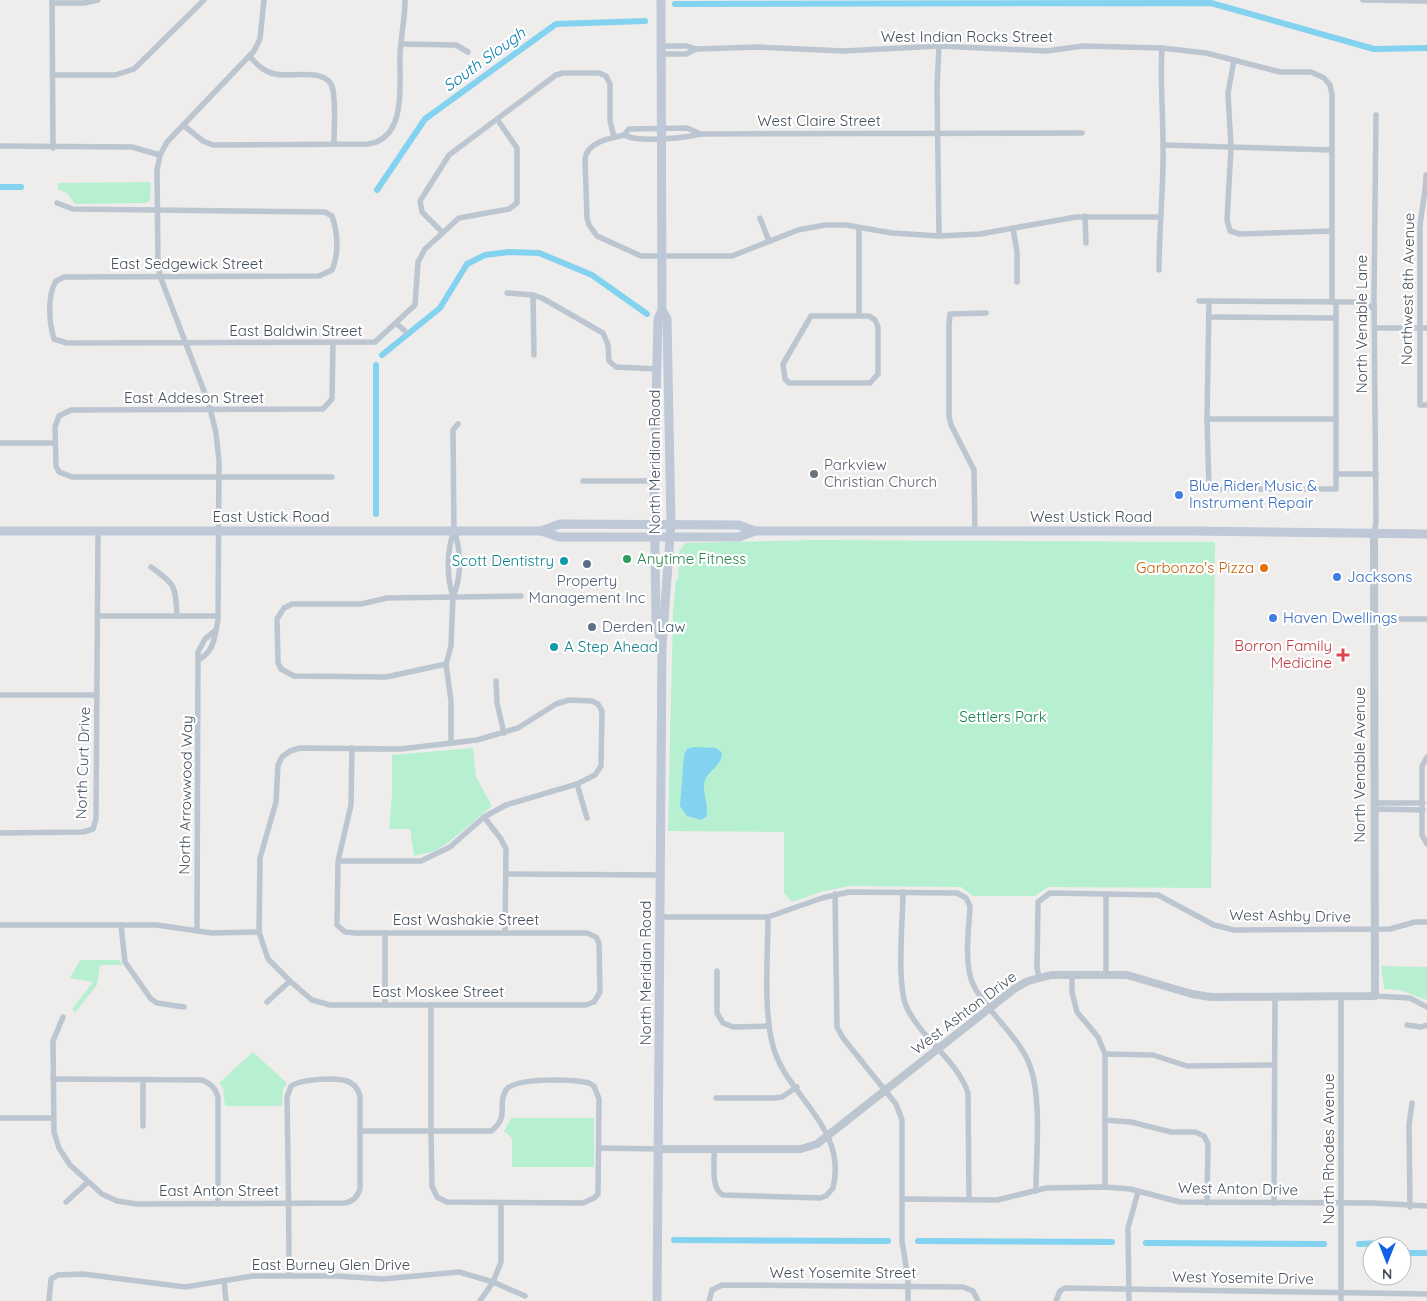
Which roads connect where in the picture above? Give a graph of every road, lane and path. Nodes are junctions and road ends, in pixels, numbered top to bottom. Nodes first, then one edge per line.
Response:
1 (98, 0) edge
2 (204, 0) edge
3 (264, 0) edge
4 (404, 0) edge
5 (661, 0) edge
6 (1363, 0) edge
7 (1395, 1) edge
8 (1427, 1) edge
9 (52, 2) edge
10 (401, 44) junction
11 (939, 46) junction
12 (1162, 48) junction
13 (661, 50) junction
14 (468, 52) dead end
15 (250, 57) junction
16 (1234, 60) junction
17 (53, 75) junction
18 (1376, 115) dead end
19 (497, 119) junction
20 (183, 125) junction
21 (661, 133) junction
22 (938, 133) junction
23 (1082, 133) dead end
24 (614, 137) junction
25 (334, 144) junction
26 (1163, 145) junction
27 (0, 146) edge
28 (53, 148) junction
29 (1230, 148) junction
30 (1332, 150) junction
31 (160, 155) junction
32 (1426, 175) dead end
33 (57, 203) dead end
34 (156, 209) junction
35 (1424, 211) edge
36 (1085, 216) junction
37 (1159, 217) junction
38 (760, 218) dead end
39 (859, 228) junction
40 (1013, 228) junction
41 (1332, 231) junction
42 (442, 232) junction
43 (939, 236) junction
44 (770, 242) junction
45 (1086, 243) dead end
46 (662, 256) junction
47 (1159, 270) dead end
48 (160, 276) junction
49 (1017, 282) dead end
50 (507, 293) dead end
51 (533, 294) junction
52 (1199, 301) dead end
53 (1209, 301) junction
54 (1334, 302) junction
55 (1374, 309) junction
56 (662, 310) junction
57 (986, 313) dead end
58 (859, 315) junction
59 (1208, 318) junction
60 (1336, 318) junction
61 (397, 324) junction
62 (1375, 328) junction
63 (1424, 328) edge
64 (405, 331) dead end
65 (61, 342) joint
66 (187, 343) junction
67 (333, 343) junction
68 (657, 346) junction
69 (668, 347) junction
70 (534, 355) dead end
71 (657, 369) junction
72 (1424, 405) edge
73 (212, 410) junction
74 (1207, 419) junction
75 (1336, 419) junction
76 (458, 424) dead end
77 (0, 443) edge
78 (55, 443) junction
79 (1336, 474) junction
80 (1376, 474) junction
81 (220, 477) junction
82 (332, 477) dead end
83 (583, 481) dead end
84 (654, 481) junction
85 (655, 524) junction
86 (671, 524) junction
87 (219, 530) junction
88 (0, 531) edge
89 (98, 531) junction
90 (454, 531) junction
91 (541, 531) junction
92 (755, 531) junction
93 (975, 532) junction
94 (1374, 534) junction
95 (1427, 534) edge
96 (656, 537) junction
97 (670, 537) junction
98 (151, 567) dead end
99 (453, 596) junction
100 (521, 596) dead end
101 (98, 616) junction
102 (177, 616) junction
103 (218, 616) junction
104 (1374, 619) junction
105 (1427, 619) edge
106 (662, 645) junction
107 (446, 664) junction
108 (496, 682) dead end
109 (97, 695) junction
110 (0, 696) edge
111 (504, 733) junction
112 (451, 743) junction
113 (352, 748) junction
114 (1427, 757) edge
115 (577, 784) junction
116 (1375, 806) junction
117 (1423, 806) junction
118 (484, 817) junction
119 (587, 818) dead end
120 (0, 832) edge
121 (1427, 844) edge
122 (338, 861) junction
123 (506, 874) junction
124 (660, 875) junction
125 (903, 892) junction
126 (835, 894) junction
127 (1106, 894) junction
128 (660, 917) junction
129 (768, 917) junction
130 (1427, 922) edge
131 (0, 925) edge
132 (121, 925) junction
133 (197, 930) junction
134 (1374, 930) junction
135 (259, 932) junction
136 (385, 933) junction
137 (506, 933) junction
138 (717, 971) dead end
139 (1072, 974) junction
140 (1106, 975) junction
141 (1039, 977) junction
142 (290, 981) junction
143 (1375, 996) junction
144 (1274, 997) junction
145 (1341, 997) junction
146 (267, 1002) dead end
147 (594, 1002) joint
148 (385, 1005) junction
149 (431, 1005) junction
150 (184, 1007) dead end
151 (1427, 1007) edge
152 (990, 1008) junction
153 (63, 1017) dead end
154 (1427, 1024) edge
155 (1407, 1025) dead end
156 (769, 1026) junction
157 (938, 1049) junction
158 (1105, 1054) junction
159 (1273, 1065) junction
160 (53, 1079) junction
161 (143, 1080) junction
162 (796, 1087) junction
163 (886, 1092) junction
164 (716, 1098) dead end
165 (1412, 1103) dead end
166 (0, 1118) edge
167 (53, 1118) junction
168 (1105, 1120) junction
169 (143, 1126) dead end
170 (431, 1130) junction
171 (360, 1131) junction
172 (828, 1137) junction
173 (599, 1148) junction
174 (658, 1149) junction
175 (714, 1150) junction
176 (88, 1182) junction
177 (1105, 1187) junction
178 (1036, 1191) junction
179 (1138, 1192) junction
180 (902, 1199) junction
181 (969, 1200) junction
182 (66, 1202) dead end
183 (501, 1202) junction
184 (1207, 1203) junction
185 (1274, 1203) junction
186 (1341, 1203) junction
187 (218, 1204) junction
188 (288, 1204) junction
189 (1427, 1206) edge
190 (1410, 1207) junction
191 (289, 1276) junction
192 (224, 1281) junction
193 (493, 1282) junction
194 (908, 1286) junction
195 (1129, 1288) junction
196 (1341, 1294) junction
197 (1408, 1294) junction
198 (1427, 1294) edge
199 (524, 1296) dead end
200 (49, 1301) edge
201 (226, 1301) edge
202 (480, 1301) edge
203 (657, 1301) edge
204 (709, 1301) edge
205 (908, 1301) edge
206 (978, 1301) edge
207 (1056, 1301) edge
208 (1128, 1301) edge
209 (1341, 1301) edge
210 (1408, 1301) edge

1 - 9 street
2 - 17 street
3 - 15 street, North Arrowwood Way
4 - 10 street
5 - 13 main road, North Meridian Road
6 - 7 street
7 - 8 street
9 - 17 street
10 - 14 street
10 - 25 street
11 - 12 street, West Indian Rocks Street
11 - 13 street, West Indian Rocks Street
11 - 22 street
12 - 16 street, West Indian Rocks Street
12 - 26 street
13 - 21 main road, North Meridian Road
15 - 20 street, North Arrowwood Way
15 - 25 street
16 - 29 street
16 - 30 street, West Indian Rocks Street
17 - 28 street
18 - 55 street, North Venable Lane
19 - 24 street
19 - 42 street
19 - 42 street, East Baldwin Street
20 - 25 street
20 - 31 street, North Arrowwood Way
21 - 22 street, West Claire Street
21 - 24 street, West Claire Street
21 - 46 main road, North Meridian Road
22 - 23 street, West Claire Street
22 - 43 street
24 - 46 street, West Claire Street
26 - 29 street
26 - 37 street
27 - 28 street
28 - 31 street
29 - 30 street
29 - 41 street
30 - 41 street
31 - 34 street, North Arrowwood Way
32 - 35 street, Northwest 8th Avenue
33 - 34 street
34 - 48 street, North Arrowwood Way
34 - 48 street, East Sedgewick Street
35 - 63 street, Northwest 8th Avenue
36 - 37 street
36 - 40 street
36 - 45 street
37 - 47 street
38 - 44 street
39 - 43 street
39 - 44 street
39 - 58 street
40 - 43 street
40 - 49 street
41 - 54 street
42 - 61 street, East Baldwin Street
44 - 46 street
46 - 56 main road, North Meridian Road
48 - 65 street, East Sedgewick Street
48 - 66 street, North Arrowwood Way
50 - 51 street
51 - 70 street
51 - 71 street
52 - 53 street
53 - 54 street
53 - 59 street
54 - 55 street
54 - 60 street
55 - 62 street, North Venable Lane
56 - 68 main road, North Meridian Road
56 - 69 main road, North Meridian Road
57 - 93 street
58 - 58 street
59 - 60 street
59 - 74 street
60 - 75 street
61 - 64 street
61 - 67 street, East Baldwin Street
62 - 63 street
62 - 80 street, North Venable Lane
63 - 72 street, Northwest 8th Avenue
65 - 66 street, East Baldwin Street
66 - 67 street, East Baldwin Street
66 - 73 street, North Arrowwood Way
67 - 73 street, East Addeson Street
68 - 69 main road
68 - 71 main road, North Meridian Road
69 - 86 main road, North Meridian Road
71 - 84 main road, North Meridian Road
73 - 78 street, East Addeson Street
73 - 81 street, North Arrowwood Way
74 - 75 street
74 - 79 street
75 - 79 street
76 - 90 street
77 - 78 street
78 - 81 street
79 - 80 street
80 - 94 street, North Venable Lane
81 - 82 street
81 - 87 street, North Arrowwood Way
83 - 84 street
84 - 85 main road, North Meridian Road
85 - 86 main road, West Ustick Road
85 - 91 main road, East Ustick Road
85 - 96 main road, North Meridian Road
86 - 92 main road, West Ustick Road
86 - 97 main road, North Meridian Road
87 - 89 main road, East Ustick Road
87 - 90 main road, East Ustick Road
87 - 103 street, North Arrowwood Way
88 - 89 main road, East Ustick Road
89 - 101 street, North Curt Drive
90 - 91 main road, East Ustick Road
90 - 99 street
91 - 96 main road, East Ustick Road
92 - 93 main road, West Ustick Road
92 - 97 main road, West Ustick Road
93 - 94 main road, West Ustick Road
94 - 95 main road, West Ustick Road
94 - 104 street, North Venable Avenue
96 - 97 main road, East Ustick Road
96 - 106 main road, North Meridian Road
97 - 106 main road, North Meridian Road
98 - 102 street
99 - 100 street
99 - 107 street
99 - 107 street
101 - 102 street
101 - 109 street, North Curt Drive
102 - 103 street
103 - 133 street, North Arrowwood Way
104 - 105 street
104 - 116 street, North Venable Avenue
106 - 124 main road, North Meridian Road
107 - 112 street
108 - 111 street
109 - 110 street, North Curt Drive
109 - 120 street, North Curt Drive
111 - 112 street
111 - 115 street
112 - 113 street
113 - 122 street
113 - 135 street, East Moskee Street
114 - 117 street
115 - 118 street
115 - 119 street
116 - 117 street
116 - 134 street, North Venable Avenue
117 - 121 street
118 - 122 street
118 - 123 street
122 - 136 street, East Washakie Street
123 - 124 street
123 - 137 street
124 - 128 main road, North Meridian Road
125 - 126 street
125 - 152 street
125 - 157 street
126 - 129 street
126 - 163 street
127 - 134 street, West Ashby Drive
127 - 140 street
127 - 141 street, West Ashby Drive
128 - 129 street
128 - 174 main road, North Meridian Road
129 - 156 street
130 - 134 street, West Ashby Drive
131 - 132 street
132 - 133 street
132 - 150 street
133 - 135 street
134 - 143 street, North Venable Avenue
135 - 142 street, East Moskee Street
136 - 137 street, East Washakie Street
136 - 148 street
137 - 147 street, East Washakie Street
138 - 156 street
139 - 140 street, West Ashton Drive
139 - 141 street, West Ashton Drive
139 - 158 street
140 - 144 street, West Ashton Drive
141 - 152 street, West Ashton Drive
142 - 146 street
142 - 148 street, East Moskee Street
143 - 145 street, West Ashton Drive
143 - 151 street, West Ashton Drive
144 - 145 street, West Ashton Drive
144 - 159 street
145 - 186 street, North Rhodes Avenue
147 - 149 street, East Moskee Street
148 - 149 street, East Moskee Street
149 - 170 street
152 - 157 street, West Ashton Drive
152 - 178 street
153 - 160 street, East Anton Street
154 - 155 street
156 - 162 street
157 - 163 street, West Ashton Drive
157 - 181 street
158 - 159 street
158 - 168 street
159 - 185 street
160 - 161 street
160 - 167 street, East Anton Street
161 - 169 street
161 - 187 street
162 - 164 street
162 - 172 street
163 - 172 street, West Ashton Drive
163 - 180 street
165 - 190 street
166 - 167 street
167 - 176 street, East Anton Street
168 - 177 street
168 - 184 street
170 - 171 street
170 - 173 street
170 - 183 street
171 - 188 street, East Anton Street
171 - 188 street
172 - 175 street, West Ashton Drive
172 - 175 street
173 - 174 street
173 - 183 street
174 - 175 street, West Ashton Drive
174 - 203 main road, North Meridian Road
176 - 182 street
176 - 187 street, East Anton Street
177 - 178 street, West Anton Drive
177 - 179 street, West Anton Drive
178 - 181 street, West Anton Drive
179 - 184 street, West Anton Drive
179 - 195 street
180 - 181 street, West Anton Drive
180 - 194 street
183 - 193 street
184 - 185 street, West Anton Drive
185 - 186 street, West Anton Drive
186 - 190 street, West Anton Drive
186 - 196 street, North Rhodes Avenue
187 - 188 street, East Anton Street
188 - 191 street
189 - 190 street, West Anton Drive
191 - 192 street, East Burney Glen Drive
191 - 193 street, East Burney Glen Drive
192 - 200 street, East Burney Glen Drive
192 - 201 street
193 - 199 street, East Burney Glen Drive
193 - 202 street
194 - 204 street, West Yosemite Street
194 - 205 street
194 - 206 street, West Yosemite Street
195 - 196 street, West Yosemite Drive
195 - 207 street, West Yosemite Drive
195 - 208 street
196 - 197 street, West Yosemite Drive
196 - 209 street, North Rhodes Avenue
197 - 198 street, West Yosemite Drive
197 - 210 street

